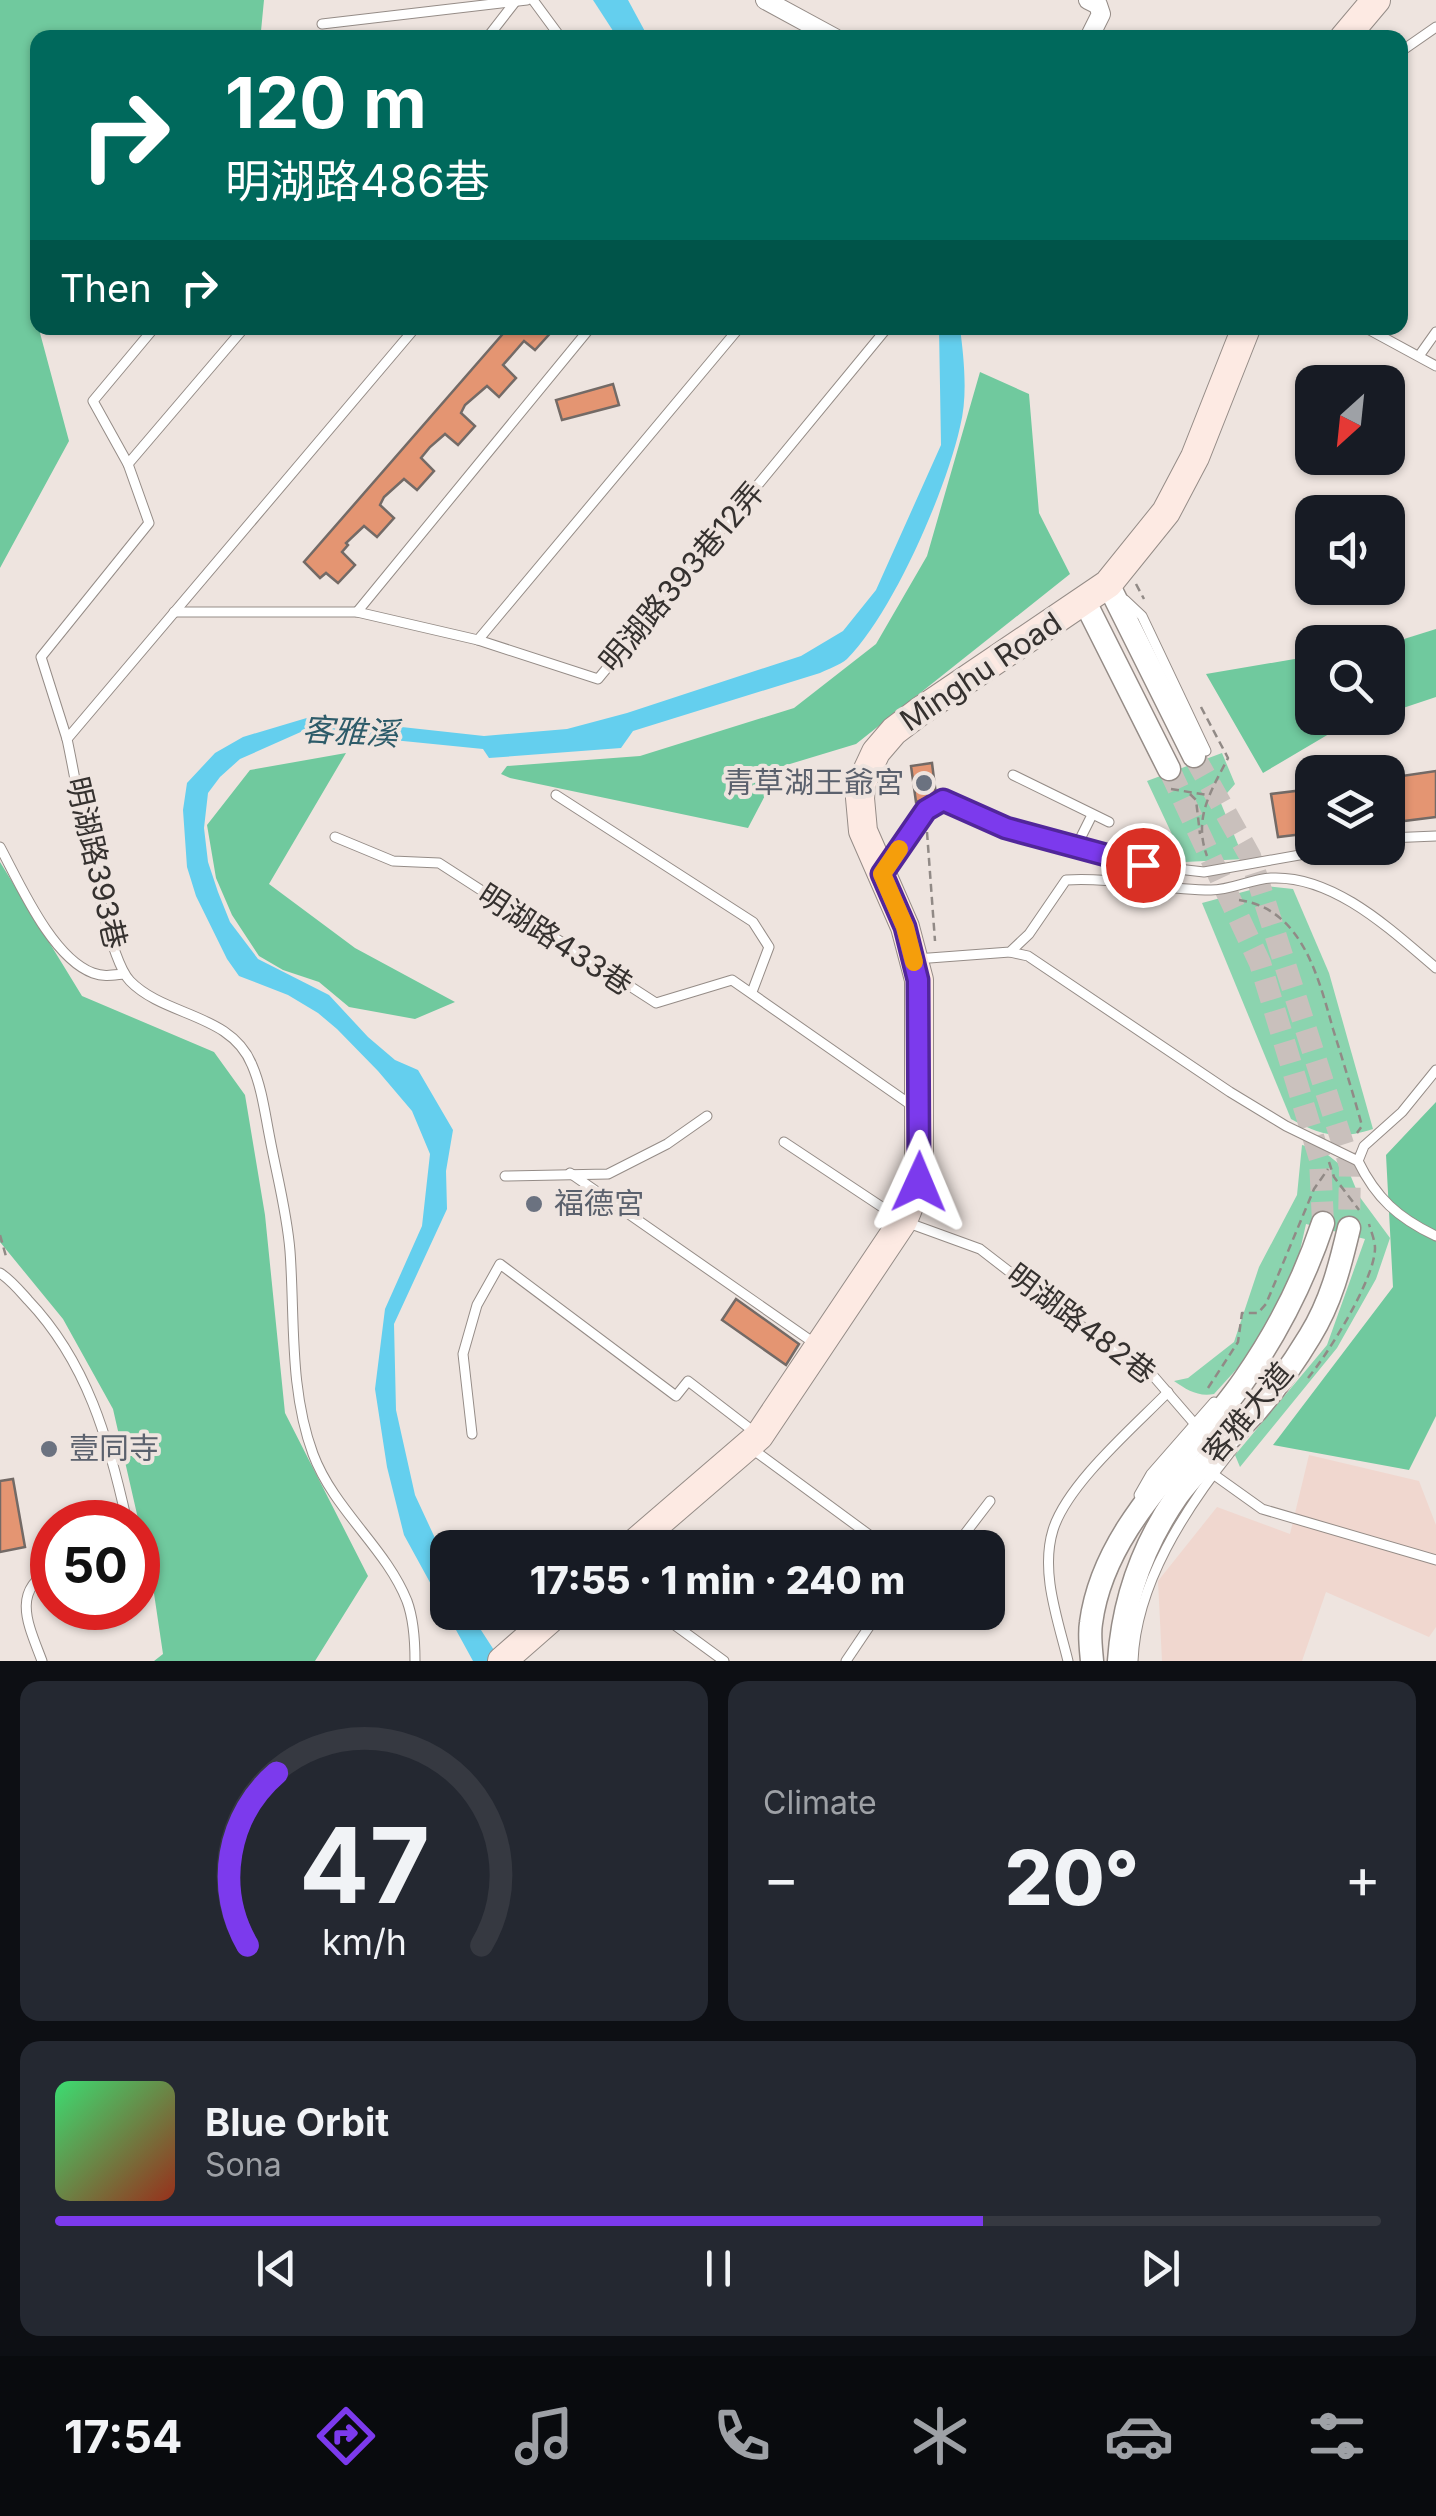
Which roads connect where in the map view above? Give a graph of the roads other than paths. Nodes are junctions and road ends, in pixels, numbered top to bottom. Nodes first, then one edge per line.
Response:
1 (530, 0) edge
2 (765, 0) edge
3 (1088, 0) edge
4 (1376, 0) edge
5 (514, 2) edge
6 (322, 24) dead end
7 (1436, 27) edge
8 (493, 30) edge
9 (554, 30) edge
10 (820, 30) edge
11 (1094, 30) edge
12 (1351, 30) edge
13 (1408, 46) edge
14 (1436, 332) edge
15 (148, 335) edge
16 (238, 335) edge
17 (409, 335) edge
18 (584, 335) edge
19 (734, 335) edge
20 (881, 335) edge
21 (1243, 335) edge
22 (1379, 335) edge
23 (1419, 356) junction
24 (1436, 366) edge
25 (128, 464) junction
26 (1108, 584) junction
27 (1085, 602) junction
28 (174, 612) junction
29 (357, 612) junction
30 (478, 640) junction
31 (67, 739) junction
32 (1200, 754) tunnel mouth
33 (1013, 775) dead end
34 (1167, 776) tunnel mouth
35 (556, 795) dead end
36 (1092, 815) junction
37 (1109, 822) dead end
38 (1436, 836) edge
39 (335, 837) dead end
40 (1405, 837) edge
41 (0, 847) edge
42 (1076, 847) junction
43 (1295, 856) edge
44 (882, 874) junction
45 (1010, 952) junction
46 (913, 959) junction
47 (1436, 968) edge
48 (124, 974) junction
49 (752, 992) junction
50 (1436, 1070) edge
51 (920, 1111) junction
52 (707, 1116) dead end
53 (784, 1142) dead end
54 (1358, 1161) junction
55 (570, 1172) junction
56 (504, 1176) dead end
57 (903, 1221) junction
58 (1318, 1221) tunnel mouth
59 (1354, 1229) tunnel mouth
60 (1436, 1236) edge
61 (3, 1275) edge
62 (820, 1346) junction
63 (1168, 1392) junction
64 (1199, 1428) junction
65 (472, 1434) dead end
66 (754, 1441) junction
67 (1211, 1466) junction
68 (122, 1500) edge
69 (990, 1501) dead end
70 (659, 1530) edge
71 (865, 1530) edge
72 (968, 1530) edge
73 (1436, 1560) edge
74 (1100, 1578) junction
75 (1140, 1589) junction
76 (30, 1593) edge
77 (30, 1629) edge
78 (30, 1630) edge
79 (539, 1630) edge
80 (682, 1630) edge
81 (868, 1630) edge
82 (42, 1661) edge
83 (415, 1661) edge
84 (502, 1661) edge
85 (724, 1661) edge
86 (846, 1661) edge
87 (1068, 1661) edge
88 (1082, 1661) edge
89 (1092, 1661) edge
90 (1119, 1661) edge
91 (1133, 1661) edge

1 - 5 lane
1 - 9 lane
2 - 10 street
3 - 11 street
4 - 12 main road
5 - 6 lane
5 - 8 lane
7 - 13 lane
14 - 23 lane
15 - 25 lane
16 - 25 lane
17 - 28 lane, 明湖路393巷
18 - 29 lane
19 - 30 lane
20 - 30 lane, 明湖路393巷12弄
21 - 26 main road, Minghu Road
22 - 23 lane
23 - 24 lane
25 - 31 lane
26 - 27 main road, Minghu Road
26 - 32 street
27 - 34 street
27 - 44 main road, Minghu Road
28 - 29 lane, 明湖路393巷12弄
28 - 31 lane, 明湖路393巷
29 - 30 lane, 明湖路393巷12弄
31 - 48 lane, 明湖路393巷
33 - 36 lane
35 - 49 lane
36 - 37 lane
36 - 42 lane
38 - 40 lane
39 - 49 lane, 明湖路433巷
41 - 48 lane
42 - 43 lane
42 - 44 lane
44 - 46 main road, Minghu Road
45 - 46 lane
45 - 47 lane
45 - 54 lane
46 - 51 main road, Minghu Road
48 - 83 lane, 明湖路393巷
49 - 51 lane, 明湖路433巷
50 - 54 lane
51 - 57 main road, Minghu Road
52 - 55 lane
53 - 57 lane, 明湖路482巷
54 - 60 lane
55 - 56 lane
55 - 62 lane
57 - 62 main road, Minghu Road
57 - 63 lane, 明湖路482巷
58 - 64 street, 客雅大道
59 - 67 street, 客雅大道
61 - 68 lane
62 - 66 main road, Minghu Road
63 - 64 lane, 明湖路482巷
63 - 87 lane
64 - 67 lane, 明湖路482巷
64 - 74 street, 客雅大道
65 - 66 lane
66 - 70 main road, Minghu Road
66 - 71 lane
67 - 73 lane
67 - 75 street, 客雅大道
69 - 72 lane
74 - 88 lane
74 - 89 street, 客雅大道
75 - 90 street, 客雅大道
75 - 91 lane
76 - 77 lane
78 - 82 lane
79 - 84 main road
80 - 85 lane
81 - 86 lane

